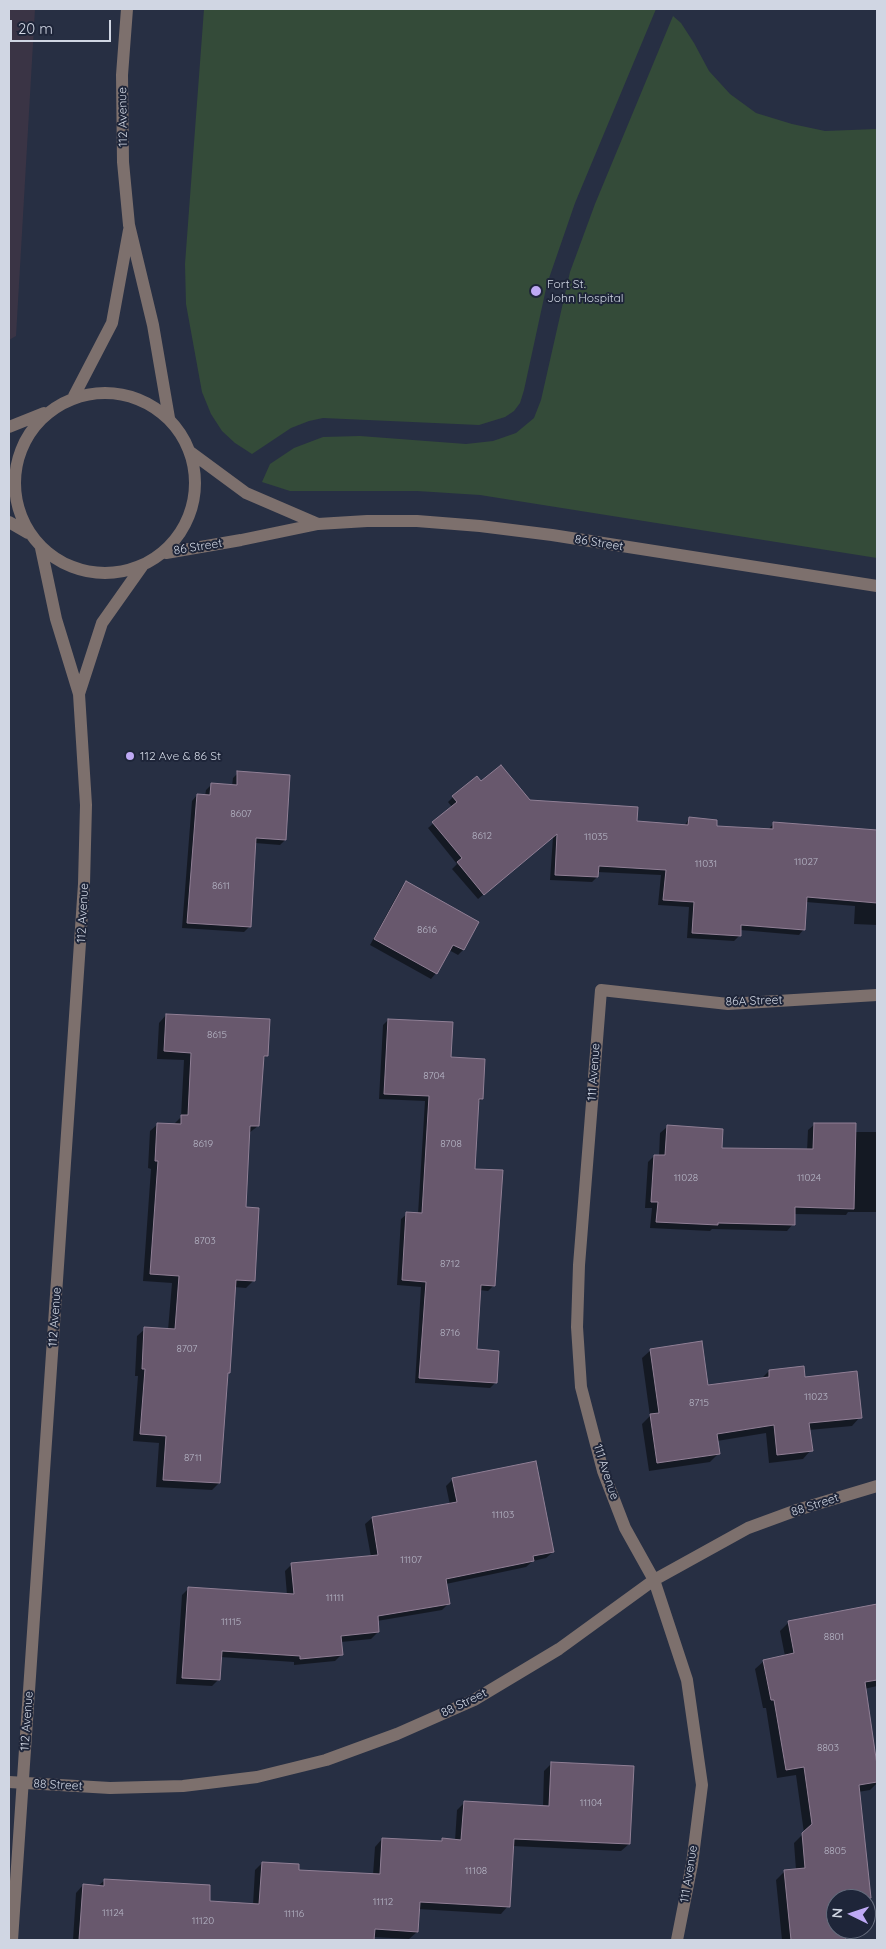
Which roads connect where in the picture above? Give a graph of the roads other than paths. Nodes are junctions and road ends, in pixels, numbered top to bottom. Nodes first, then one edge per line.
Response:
1 (128, 9) edge
2 (130, 225) junction
3 (74, 396) junction
4 (44, 413) junction
5 (169, 418) junction
6 (9, 427) edge
7 (189, 451) junction
8 (9, 522) edge
9 (318, 524) junction
10 (28, 533) junction
11 (40, 548) junction
12 (166, 552) junction
13 (143, 565) junction
14 (877, 586) edge
15 (79, 694) junction
16 (601, 990) joint
17 (877, 994) edge
18 (877, 1486) edge
19 (654, 1580) junction
20 (9, 1782) edge
21 (23, 1782) junction
22 (12, 1940) edge
23 (677, 1940) edge

1 - 2 street, 112 Avenue
2 - 3 street, 112 Avenue
2 - 5 street, 112 Avenue
3 - 4 street
3 - 5 street
4 - 6 street
4 - 10 street
5 - 7 street
7 - 9 street, 86 Street
7 - 12 street
8 - 10 street
9 - 12 street, 86 Street
9 - 14 street, 86 Street
10 - 11 street
11 - 13 street
11 - 15 street, 112 Avenue
12 - 13 street
13 - 15 street, 112 Avenue
15 - 21 street, 112 Avenue
16 - 17 street, 86A Street
16 - 19 street, 111 Avenue
18 - 19 street, 88 Street
19 - 21 street, 88 Street
19 - 23 street, 111 Avenue
20 - 21 street, 88 Street
21 - 22 street, 112 Avenue

